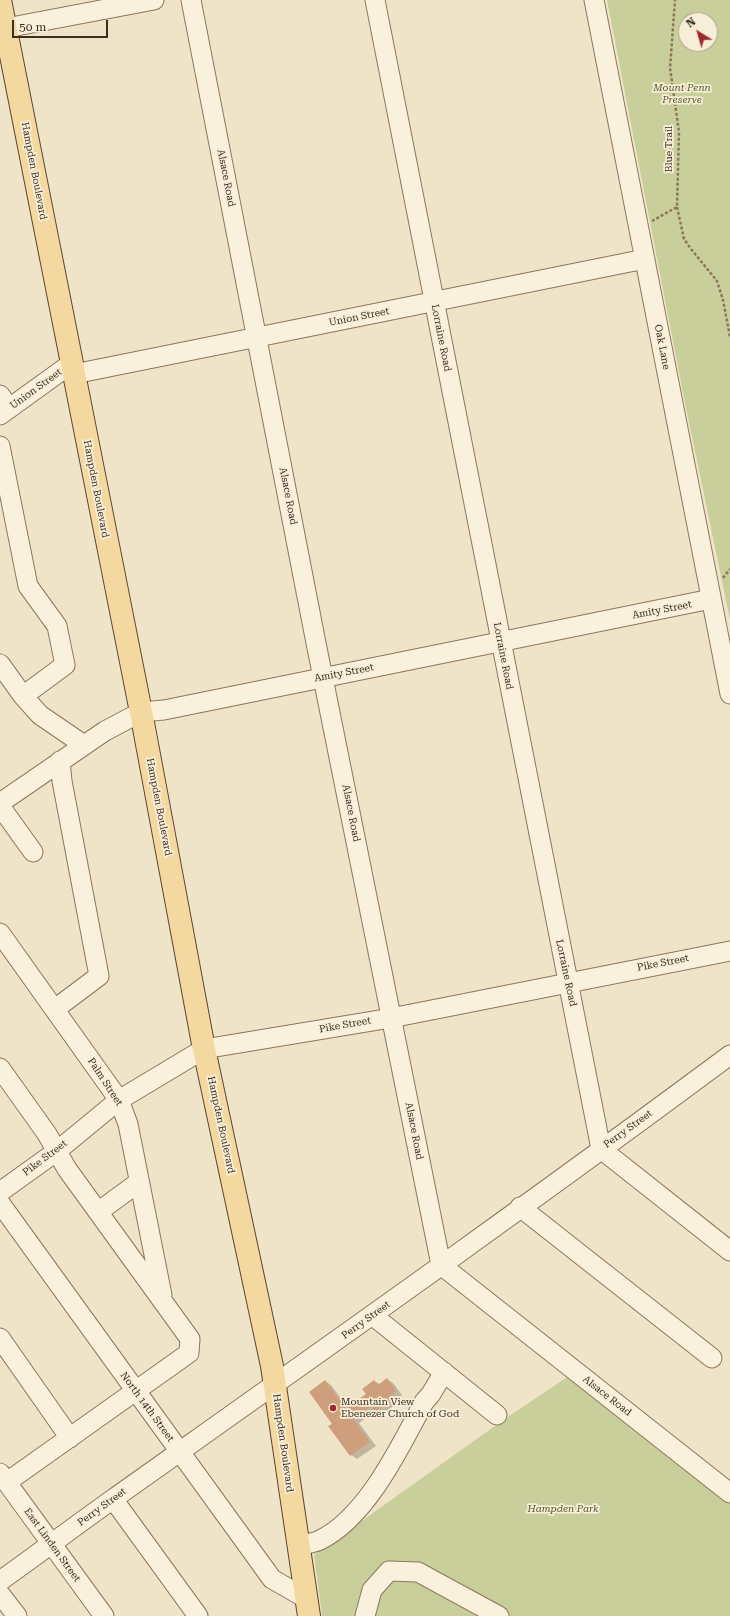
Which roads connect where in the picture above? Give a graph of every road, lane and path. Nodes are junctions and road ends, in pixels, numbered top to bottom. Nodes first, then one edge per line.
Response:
1 (0, 0) edge
2 (154, 0) edge
3 (191, 0) edge
4 (375, 0) edge
5 (594, 0) edge
6 (675, 0) edge
7 (3, 30) edge
8 (677, 207) junction
9 (638, 226) junction
10 (645, 259) junction
11 (434, 302) junction
12 (257, 337) junction
13 (730, 337) edge
14 (73, 368) junction
15 (3, 406) edge
16 (0, 446) edge
17 (712, 600) junction
18 (500, 642) junction
19 (0, 664) edge
20 (324, 677) junction
21 (730, 694) edge
22 (23, 696) junction
23 (141, 712) junction
24 (84, 745) junction
25 (60, 761) junction
26 (0, 802) edge
27 (33, 852) dead end
28 (0, 933) edge
29 (730, 951) edge
30 (568, 982) junction
31 (55, 1009) junction
32 (391, 1018) junction
33 (204, 1049) junction
34 (730, 1055) edge
35 (0, 1068) edge
36 (119, 1100) junction
37 (601, 1149) junction
38 (57, 1151) junction
39 (139, 1182) junction
40 (0, 1192) edge
41 (0, 1203) edge
42 (520, 1207) junction
43 (98, 1212) junction
44 (730, 1251) edge
45 (441, 1265) junction
46 (164, 1303) junction
47 (372, 1315) junction
48 (0, 1338) edge
49 (712, 1358) dead end
50 (444, 1372) junction
51 (275, 1385) junction
52 (135, 1391) junction
53 (496, 1415) dead end
54 (70, 1438) junction
55 (180, 1452) junction
56 (3, 1478) edge
57 (730, 1493) edge
58 (113, 1499) junction
59 (52, 1544) junction
60 (299, 1546) junction
61 (0, 1582) edge
62 (0, 1594) edge
63 (308, 1607) edge
64 (16, 1616) edge
65 (104, 1616) edge
66 (198, 1616) edge
67 (366, 1616) edge
68 (499, 1616) edge

1 - 7 main road, Hampden Boulevard
2 - 7 street
3 - 12 street, Alsace Road
4 - 11 street, Lorraine Road
5 - 9 street, Oak Lane
6 - 8 path, Blue Trail
7 - 14 main road, Hampden Boulevard
8 - 9 path
8 - 13 path, Blue Trail
9 - 10 street, Oak Lane
10 - 11 street, Union Street
10 - 17 street, Oak Lane
11 - 12 street, Union Street
11 - 18 street, Lorraine Road
12 - 14 street, Union Street
12 - 20 street, Alsace Road
14 - 15 street, Union Street
14 - 23 main road, Hampden Boulevard
16 - 22 street
17 - 18 street, Amity Street
17 - 21 street, Oak Lane
18 - 20 street, Amity Street
18 - 30 street, Lorraine Road
19 - 22 street
20 - 23 street, Amity Street
20 - 32 street, Alsace Road
22 - 24 street
23 - 24 street, Amity Street
23 - 33 main road, Hampden Boulevard
24 - 25 street, Amity Street
25 - 26 street, Amity Street
25 - 31 street
26 - 27 street
28 - 31 street, Palm Street
29 - 30 street, Pike Street
30 - 32 street, Pike Street
30 - 37 street, Lorraine Road
31 - 36 street, Palm Street
32 - 33 street, Pike Street
32 - 45 street, Alsace Road
33 - 36 street, Pike Street
33 - 51 main road, Hampden Boulevard
34 - 37 street, Perry Street
35 - 38 street
36 - 38 street, Pike Street
36 - 39 street, Palm Street
37 - 42 street, Perry Street
37 - 44 street
38 - 40 street, Pike Street
38 - 43 street
39 - 43 street
39 - 46 street, Palm Street
41 - 52 street, North 14th Street
42 - 45 street, Perry Street
42 - 49 street
43 - 46 street
45 - 47 street, Perry Street
45 - 57 street, Alsace Road
46 - 52 street
47 - 50 street
47 - 51 street, Perry Street
48 - 54 street
50 - 53 street
50 - 60 street
51 - 55 street, Perry Street
51 - 60 main road, Hampden Boulevard
52 - 54 street
52 - 55 street, North 14th Street
54 - 56 street
55 - 58 street, Perry Street
55 - 63 street, North 14th Street
56 - 59 street, East Linden Street
58 - 59 street, Perry Street
58 - 66 street
59 - 61 street, Perry Street
59 - 65 street, East Linden Street
60 - 63 main road, Hampden Boulevard
62 - 64 street
67 - 68 street

